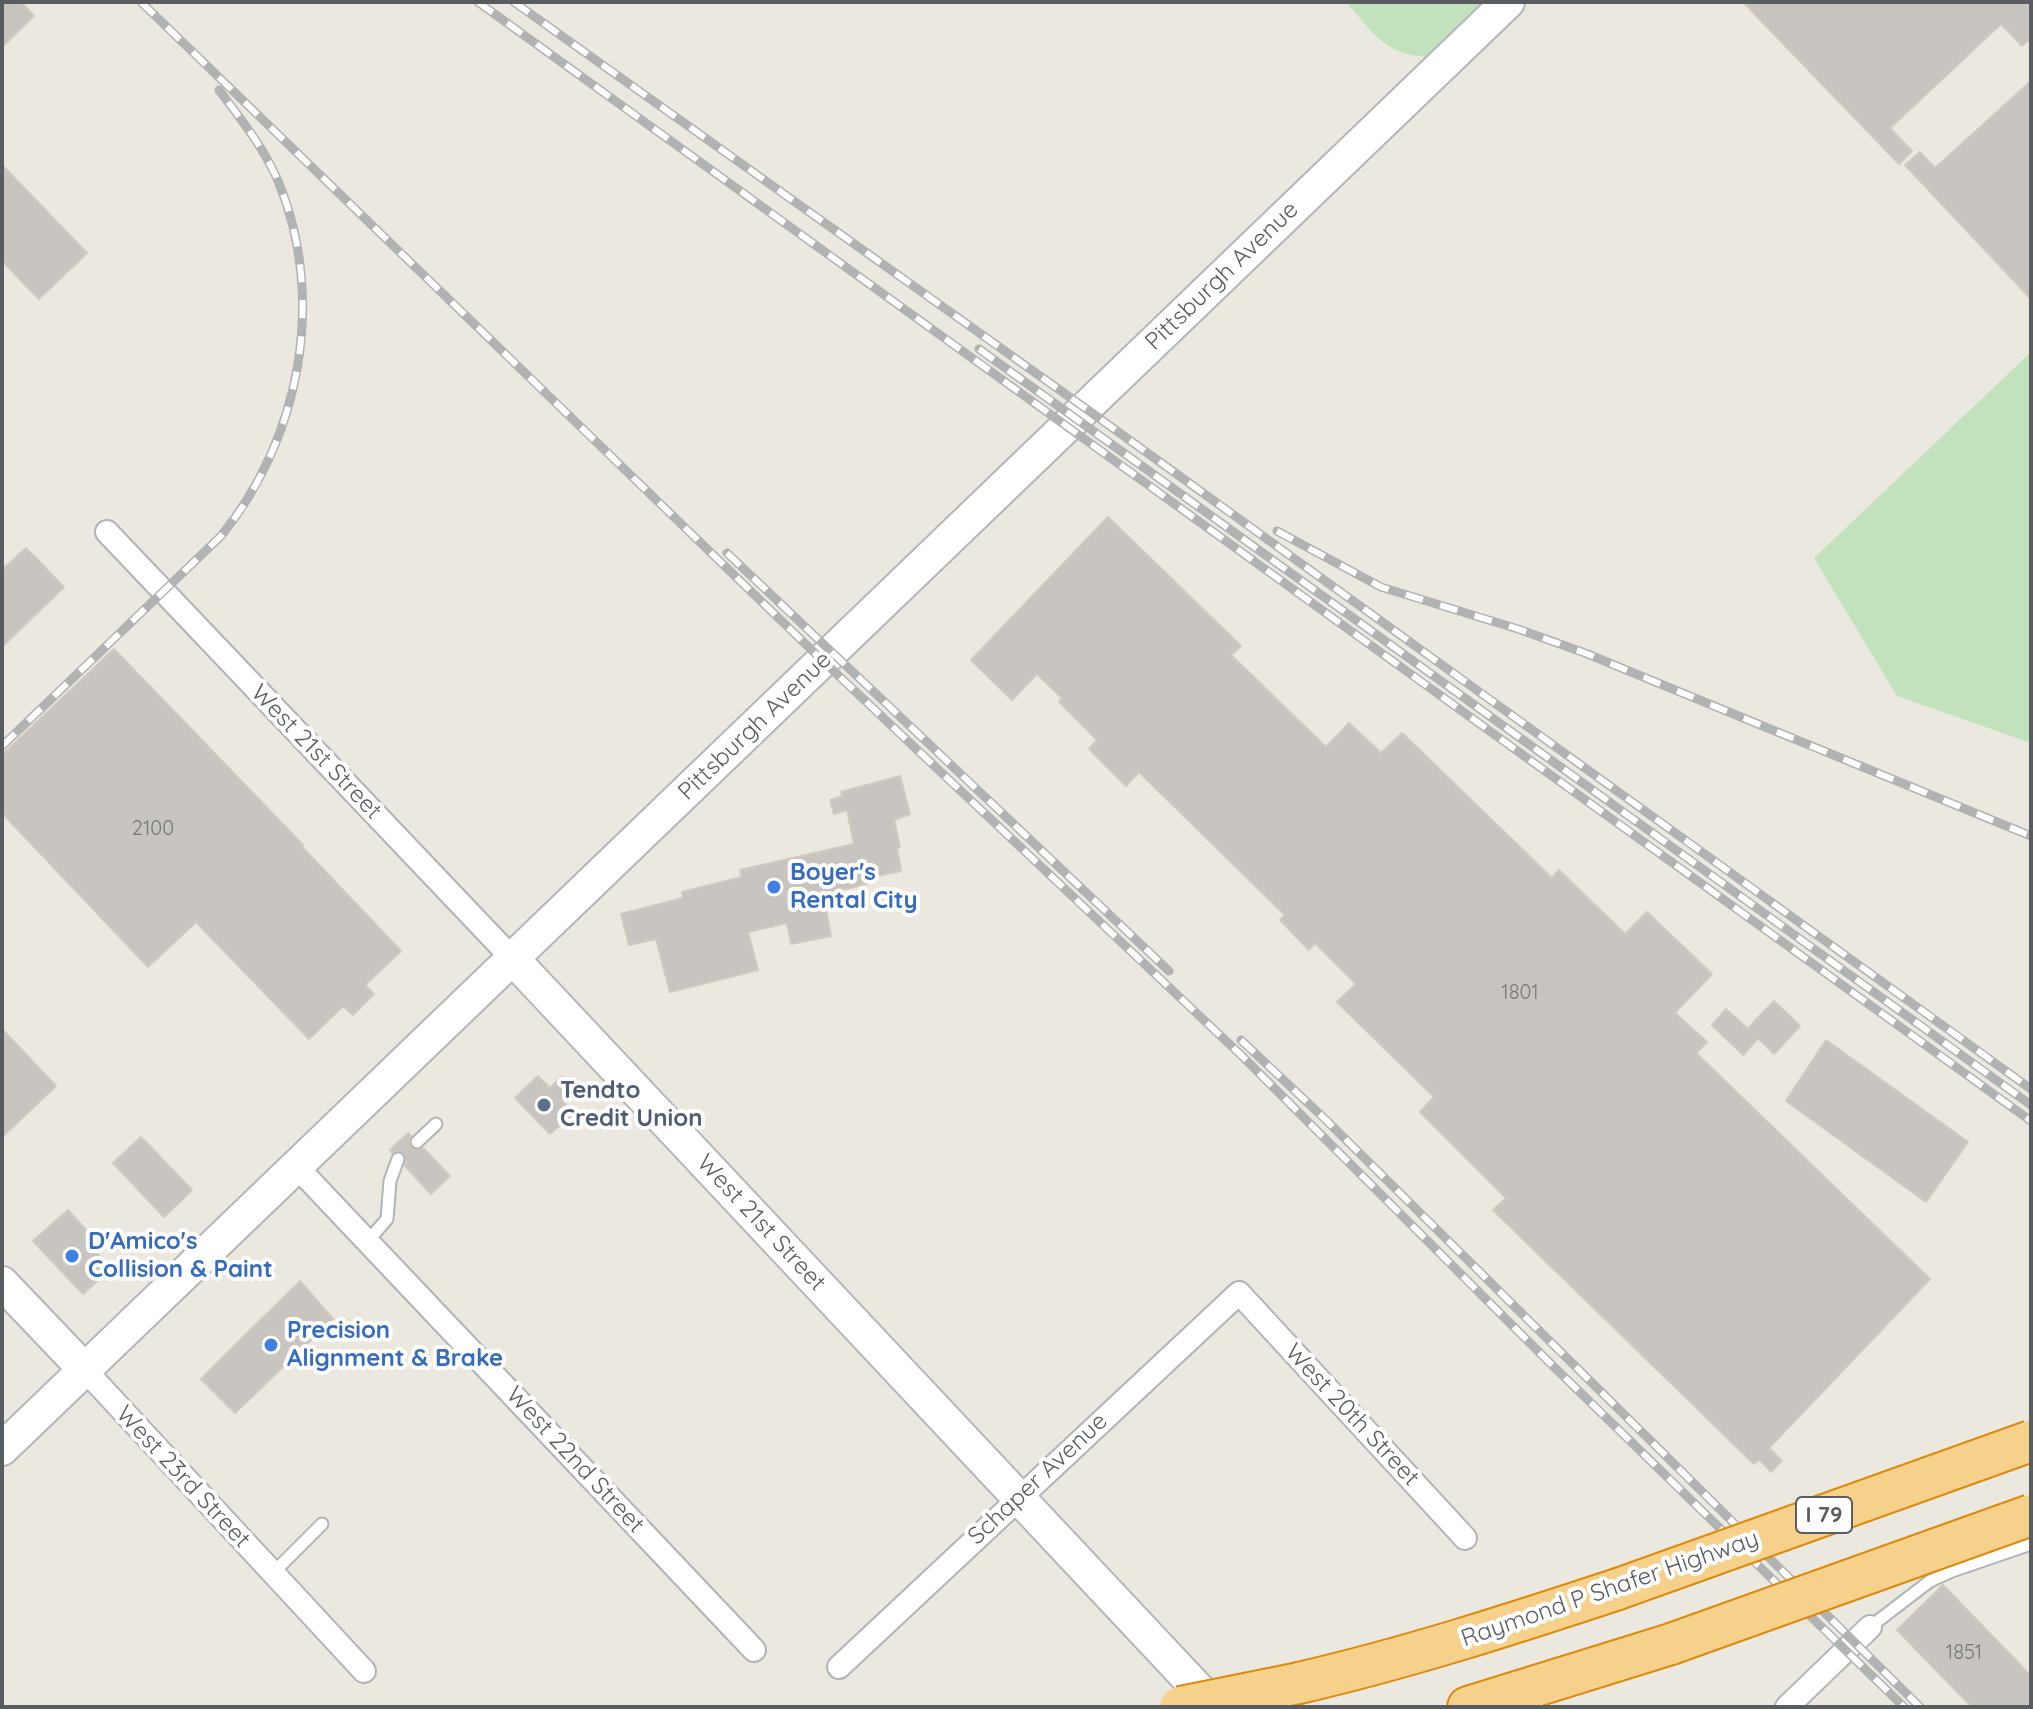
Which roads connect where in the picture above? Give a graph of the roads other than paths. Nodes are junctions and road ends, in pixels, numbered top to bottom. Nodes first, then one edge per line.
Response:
1 (1508, 2) edge
2 (107, 532) dead end
3 (511, 957) junction
4 (436, 1124) dead end
5 (417, 1142) dead end
6 (398, 1159) dead end
7 (296, 1166) junction
8 (368, 1241) junction
9 (2, 1283) edge
10 (1239, 1293) joint
11 (84, 1369) junction
12 (2031, 1441) edge
13 (2, 1449) edge
14 (1018, 1497) junction
15 (2031, 1515) edge
16 (322, 1524) dead end
17 (1465, 1538) dead end
18 (2031, 1544) edge
19 (273, 1573) junction
20 (1870, 1627) joint
21 (754, 1650) dead end
22 (839, 1667) dead end
23 (364, 1671) dead end
24 (1180, 1707) edge
25 (1215, 1707) edge
26 (1468, 1707) edge
27 (1787, 1707) edge

1 - 3 street, Pittsburgh Avenue
2 - 3 street, West 21st Street
3 - 7 street, Pittsburgh Avenue
3 - 14 street, West 21st Street
4 - 5 lane
6 - 8 lane
7 - 8 street, West 22nd Street
7 - 11 street, Pittsburgh Avenue
8 - 21 street, West 22nd Street
9 - 11 street, West 23rd Street
10 - 14 street, Schaper Avenue
10 - 17 street, West 20th Street
11 - 13 street, Pittsburgh Avenue
11 - 19 street, West 23rd Street
12 - 24 highway, Raymond P Shafer Highway / I 79, bridge
14 - 22 street, Schaper Avenue
14 - 25 street, West 21st Street
15 - 26 highway, bridge
16 - 19 lane
18 - 20 lane
19 - 23 street, West 23rd Street
20 - 27 street

